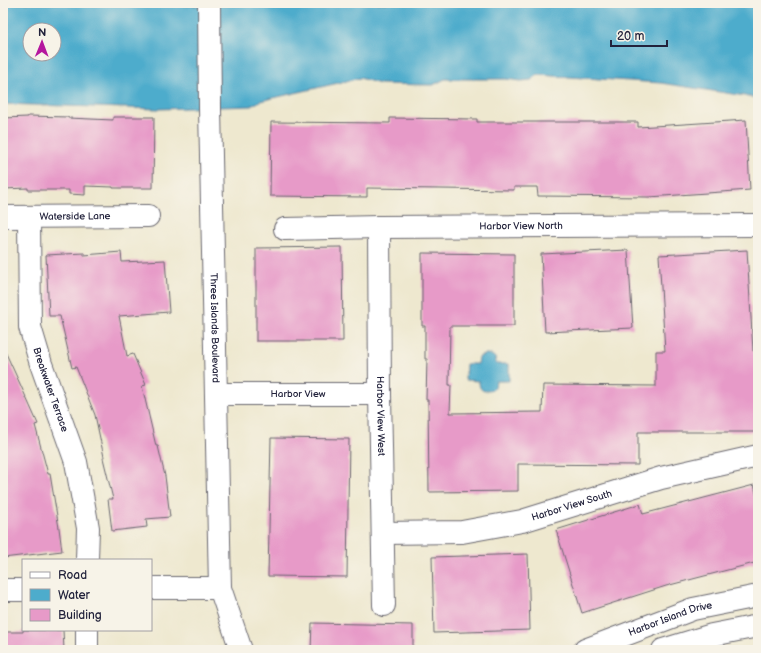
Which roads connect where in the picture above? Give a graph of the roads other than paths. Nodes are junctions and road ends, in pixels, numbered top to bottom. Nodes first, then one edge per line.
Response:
1 (209, 3) edge
2 (148, 216) dead end
3 (3, 217) edge
4 (29, 217) junction
5 (758, 225) edge
6 (379, 227) junction
7 (285, 230) dead end
8 (216, 394) junction
9 (380, 394) junction
10 (758, 456) edge
11 (383, 533) junction
12 (87, 559) edge
13 (152, 588) edge
14 (220, 588) junction
15 (3, 590) edge
16 (22, 590) edge
17 (758, 596) edge
18 (384, 605) dead end
19 (758, 626) edge
20 (87, 631) edge
21 (87, 650) edge
22 (241, 650) edge
23 (585, 650) edge
24 (663, 650) edge

1 - 8 street, Three Islands Boulevard
2 - 4 street, Waterside Lane
3 - 4 street, Waterside Lane
4 - 12 street, Breakwater Terrace
5 - 6 street, Harbor View North
6 - 7 street, Harbor View North
6 - 9 street, Harbor View West
8 - 9 street, Harbor View
8 - 14 street, Three Islands Boulevard
9 - 11 street, Harbor View West
10 - 11 street, Harbor View South
11 - 18 street, Harbor View West
13 - 14 street
14 - 22 street, Three Islands Boulevard
15 - 16 street
17 - 23 street, Harbor Island Drive
19 - 24 street
20 - 21 street

